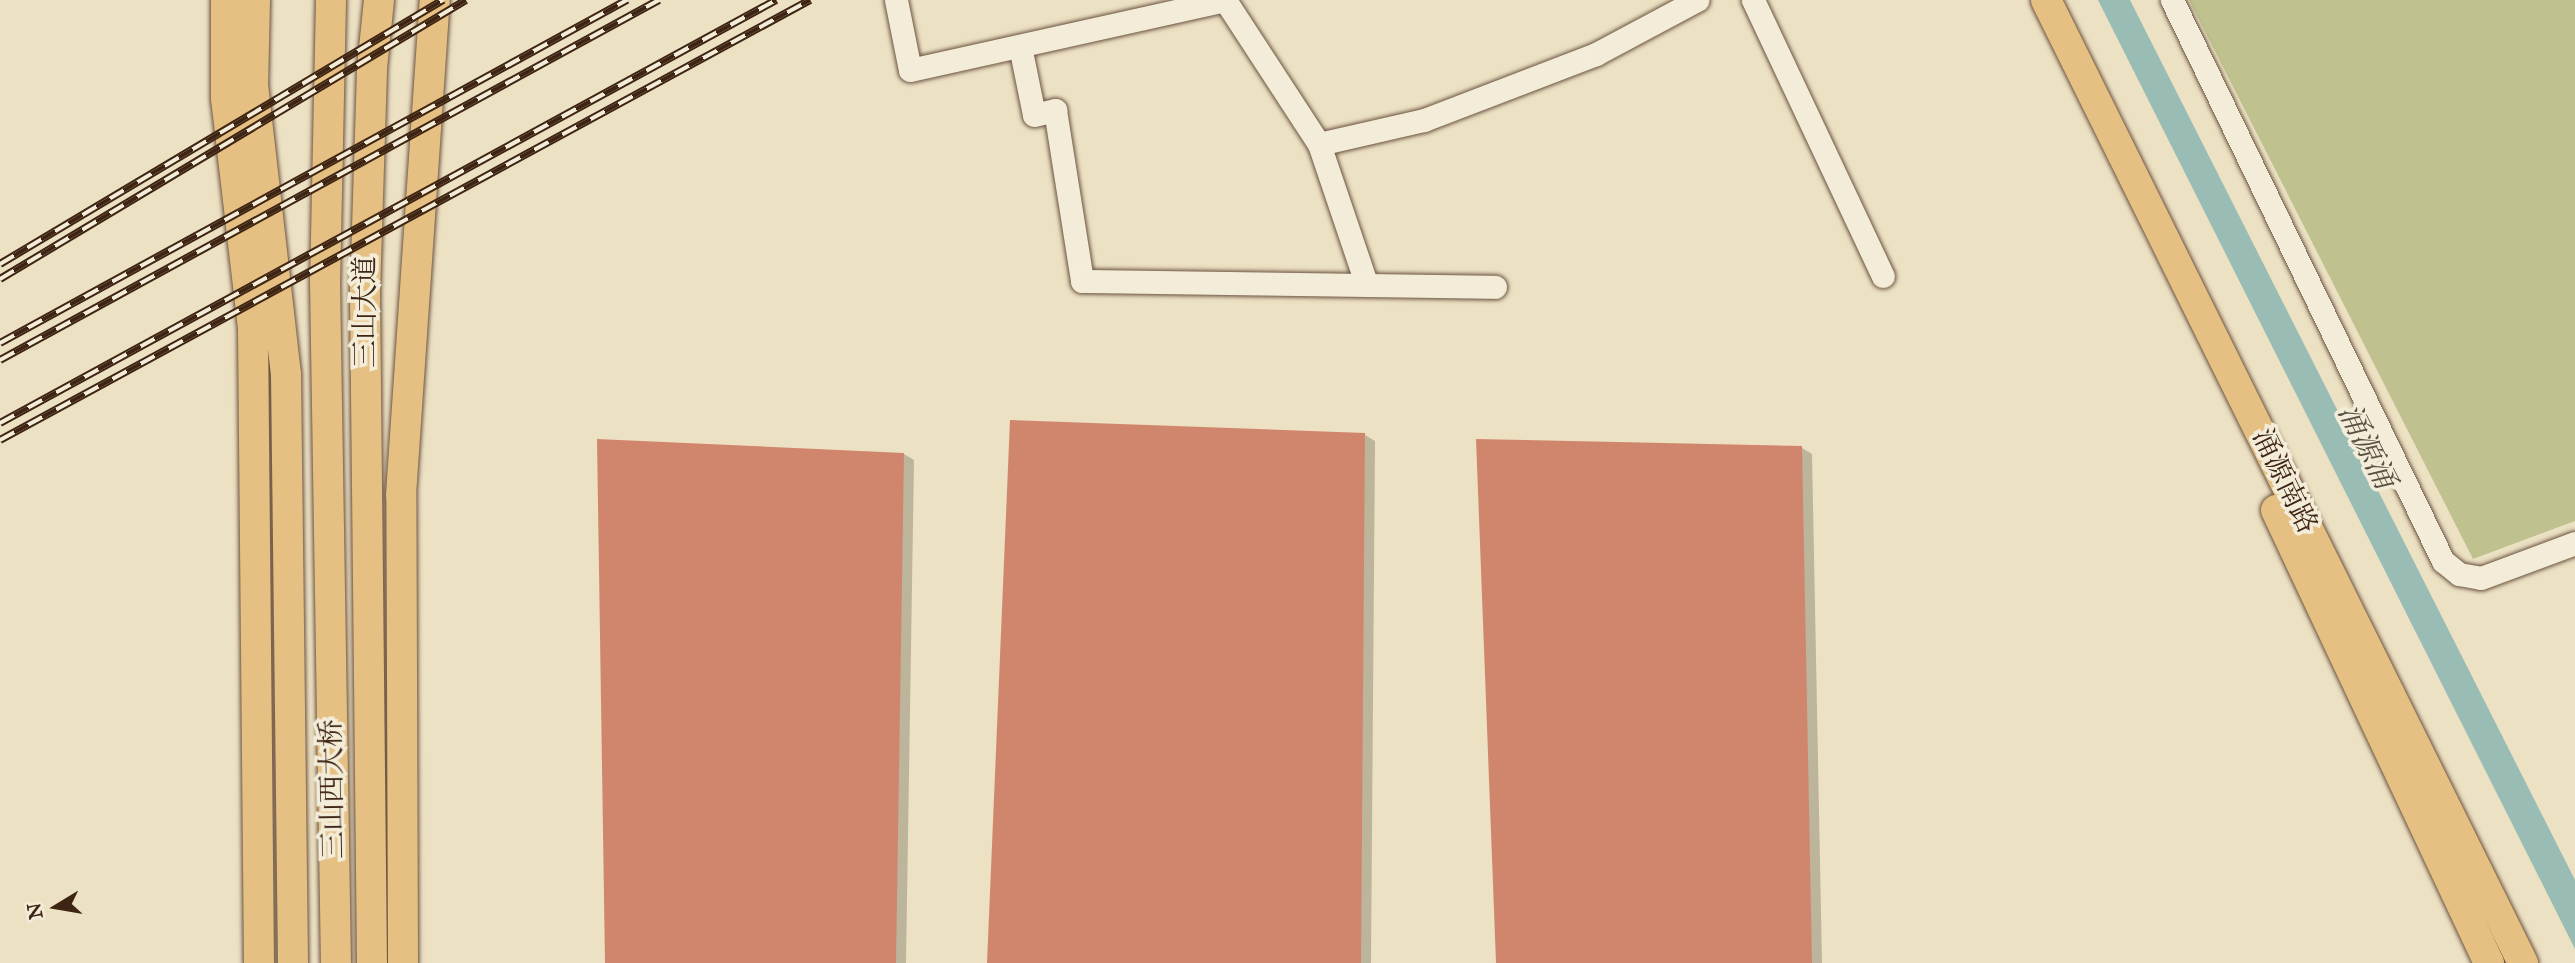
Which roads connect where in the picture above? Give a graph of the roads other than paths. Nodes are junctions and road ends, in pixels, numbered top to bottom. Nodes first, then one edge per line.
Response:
1 (226, 0) edge
2 (255, 0) edge
3 (331, 0) edge
4 (379, 0) edge
5 (435, 0) edge
6 (896, 0) edge
7 (1225, 0) edge
8 (1697, 0) edge
9 (1752, 0) edge
10 (2027, 0) edge
11 (2046, 0) edge
12 (2172, 0) edge
13 (1020, 46) junction
14 (1319, 144) junction
15 (1883, 276) dead end
16 (1366, 283) junction
17 (1495, 287) dead end
18 (2575, 543) edge
19 (328, 615) joint
20 (370, 624) joint
21 (259, 963) edge
22 (293, 963) edge
23 (336, 963) edge
24 (372, 963) edge
25 (403, 963) edge
26 (2489, 963) edge
27 (2523, 963) edge

1 - 21 main road
2 - 22 main road
3 - 19 main road, 三山大道
4 - 20 main road, 三山大道
5 - 25 main road
6 - 13 street
7 - 13 street
7 - 14 street
8 - 14 street
9 - 15 street
10 - 26 main road, 涌源南路
11 - 27 main road, 涌源南路
12 - 18 street
13 - 16 street
14 - 16 street
16 - 17 street
19 - 23 main road, 三山西大桥
20 - 24 main road, 三山西大桥

